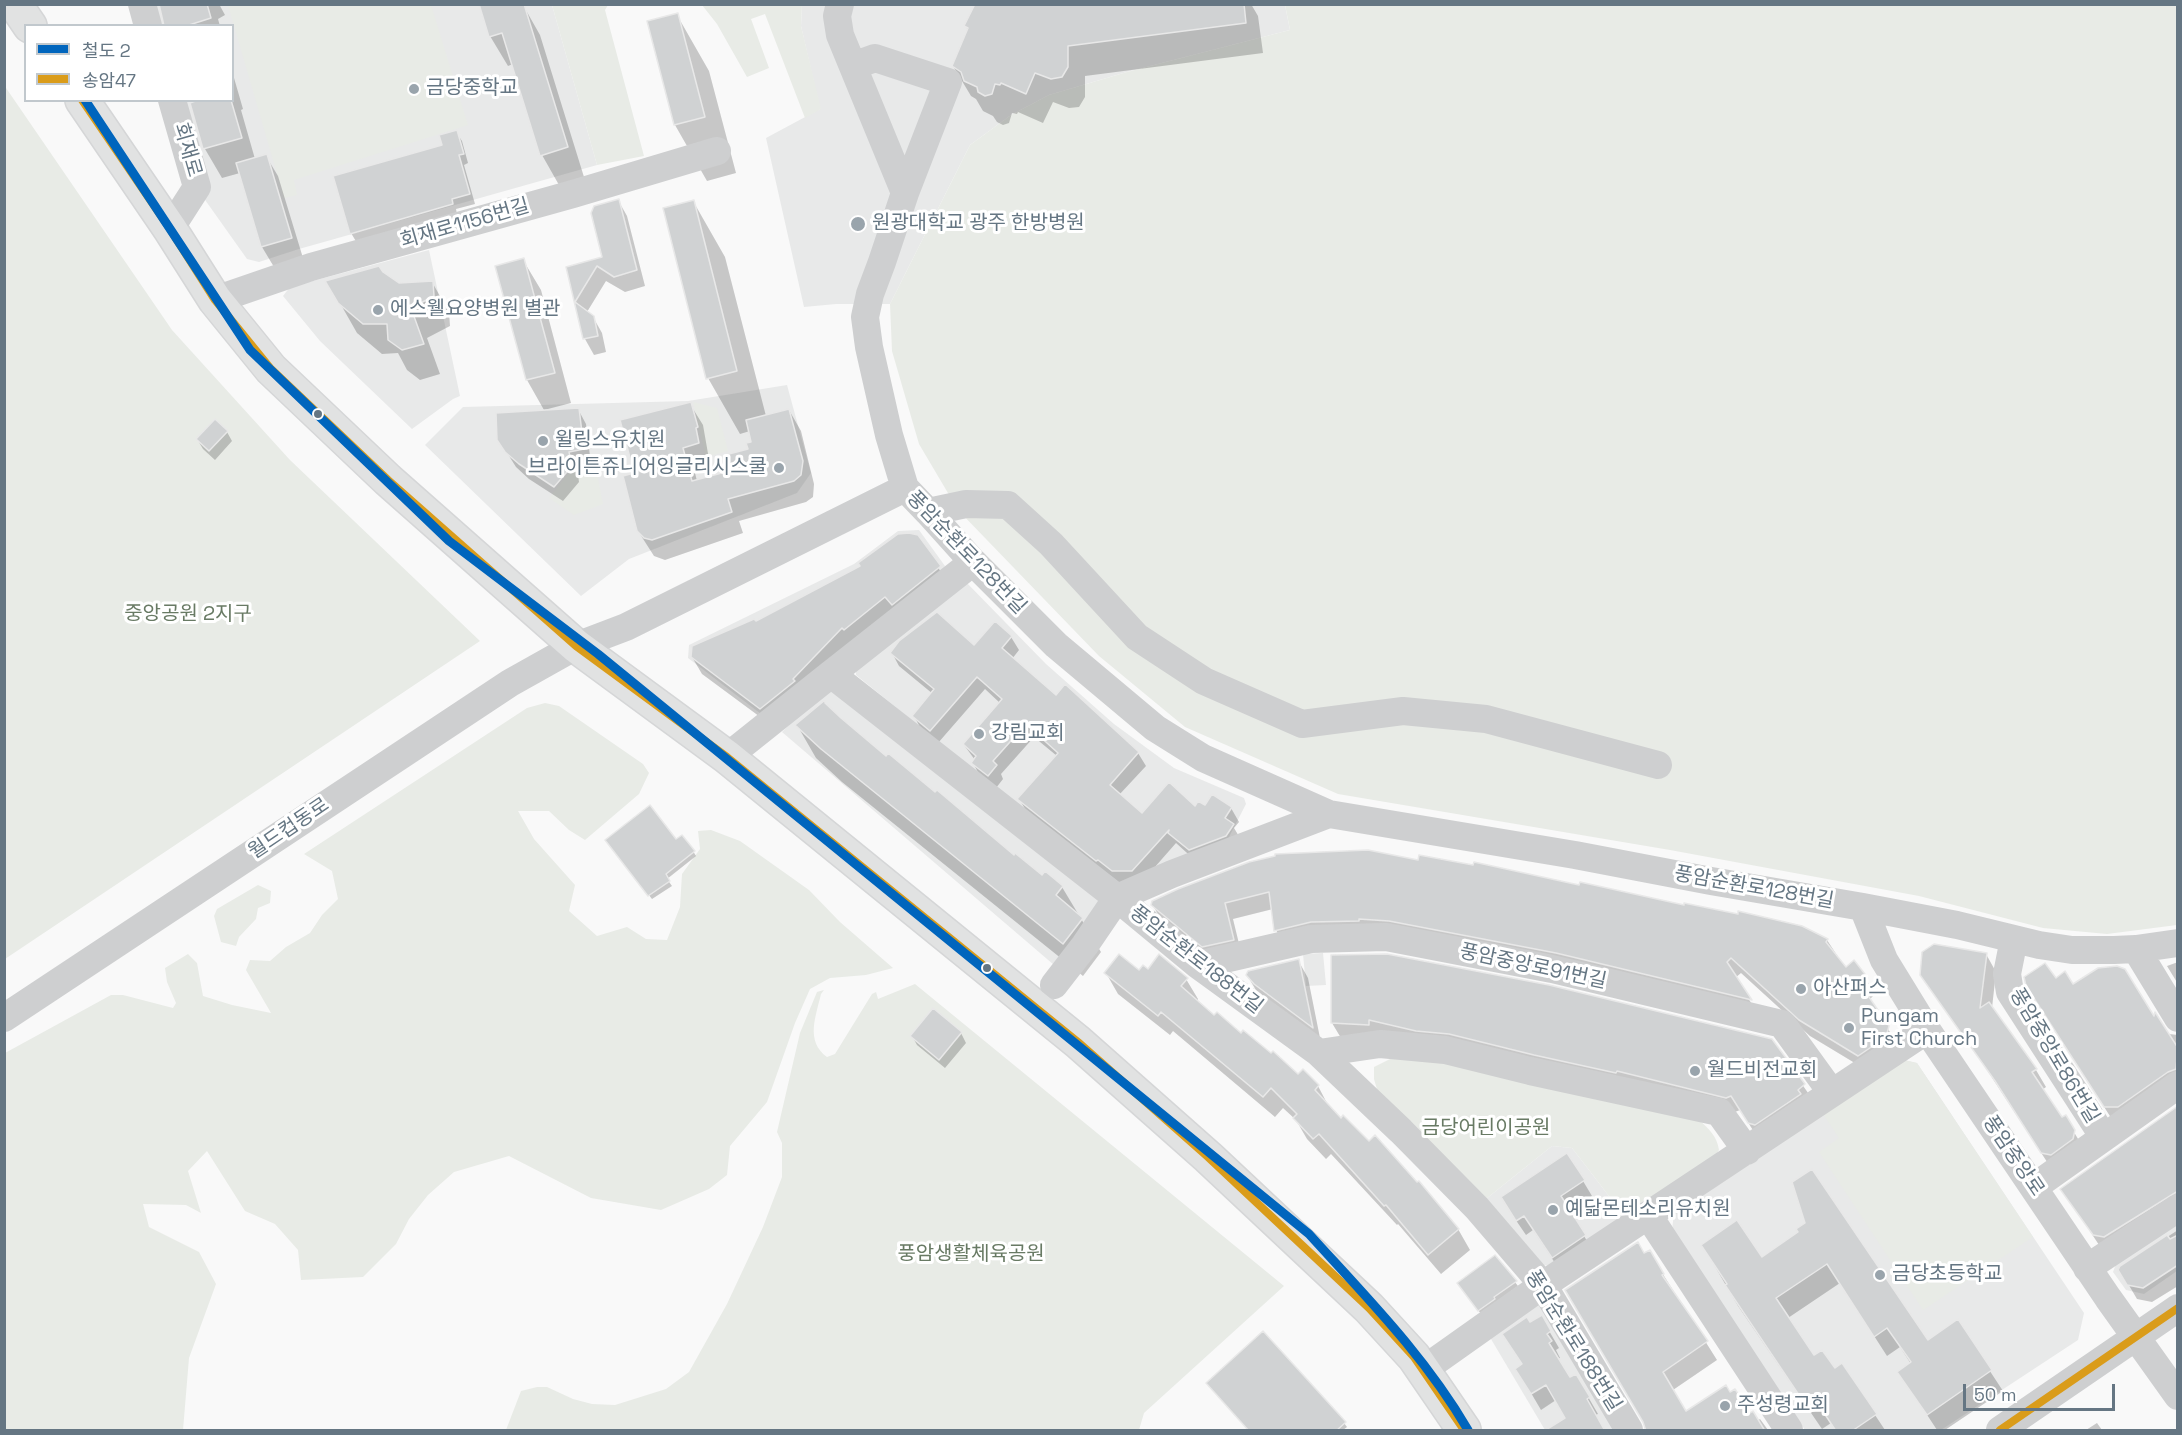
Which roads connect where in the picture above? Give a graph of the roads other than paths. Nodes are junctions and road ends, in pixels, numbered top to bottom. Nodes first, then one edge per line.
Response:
1 (15, 4) edge
2 (141, 4) edge
3 (840, 4) edge
4 (29, 24) edge
5 (147, 24) edge
6 (853, 66) junction
7 (82, 102) edge
8 (173, 102) edge
9 (717, 152) dead end
10 (905, 194) junction
11 (170, 229) junction
12 (214, 300) junction
13 (905, 488) junction
14 (928, 512) junction
15 (973, 562) junction
16 (576, 646) junction
17 (831, 674) junction
18 (727, 757) junction
19 (1658, 765) dead end
20 (1329, 814) junction
21 (1117, 898) junction
22 (1863, 907) junction
23 (2014, 939) junction
24 (2178, 943) edge
25 (2136, 949) junction
26 (1198, 965) junction
27 (1054, 985) dead end
28 (4, 1018) edge
29 (2178, 1018) edge
30 (1927, 1030) junction
31 (1319, 1053) junction
32 (2178, 1085) edge
33 (1832, 1093) junction
34 (2103, 1136) junction
35 (1748, 1151) junction
36 (2034, 1187) junction
37 (2178, 1208) edge
38 (1648, 1215) junction
39 (2087, 1268) junction
40 (1543, 1285) junction
41 (2178, 1308) edge
42 (2136, 1336) junction
43 (1423, 1371) junction
44 (2178, 1396) edge
45 (1464, 1431) edge
46 (1629, 1431) edge
47 (1789, 1431) edge
48 (2000, 1431) edge

1 - 4 main road
2 - 5 street
3 - 6 street
6 - 10 street
6 - 10 street
7 - 11 main road
8 - 11 street, 회재로
9 - 12 street, 회재로1156번길
10 - 13 street
11 - 12 main road
12 - 16 main road
13 - 14 street, 풍암순환로128번길
13 - 16 street, 풍암순환로128번길
14 - 15 street, 풍암순환로128번길
14 - 19 street
15 - 17 street
15 - 20 street, 풍암순환로128번길
16 - 18 main road
16 - 28 street, 월드컵동로
17 - 18 street
17 - 21 street, 풍암순환로188번길
18 - 43 main road
20 - 21 street
20 - 22 street, 풍암순환로128번길
21 - 26 street, 풍암순환로188번길
21 - 27 street
22 - 23 street, 풍암순환로128번길
22 - 30 street, 풍암중앙로
23 - 25 street, 풍암순환로128번길
23 - 34 street, 풍암중앙로86번길
24 - 25 street, 풍암순환로128번길
25 - 29 street
26 - 31 street, 풍암순환로188번길
26 - 33 street, 풍암중앙로91번길
30 - 33 street
30 - 36 street, 풍암중앙로
31 - 35 street
31 - 40 street, 풍암순환로188번길
32 - 34 street, 풍암중앙로86번길
33 - 35 street
34 - 36 street, 풍암중앙로86번길
35 - 38 street
36 - 39 street, 풍암중앙로
37 - 39 street
38 - 40 street
38 - 47 street
39 - 42 street, 풍암중앙로
40 - 43 street
40 - 46 street, 풍암순환로188번길
41 - 42 street
42 - 44 street, 풍암중앙로
42 - 48 street
43 - 45 main road

